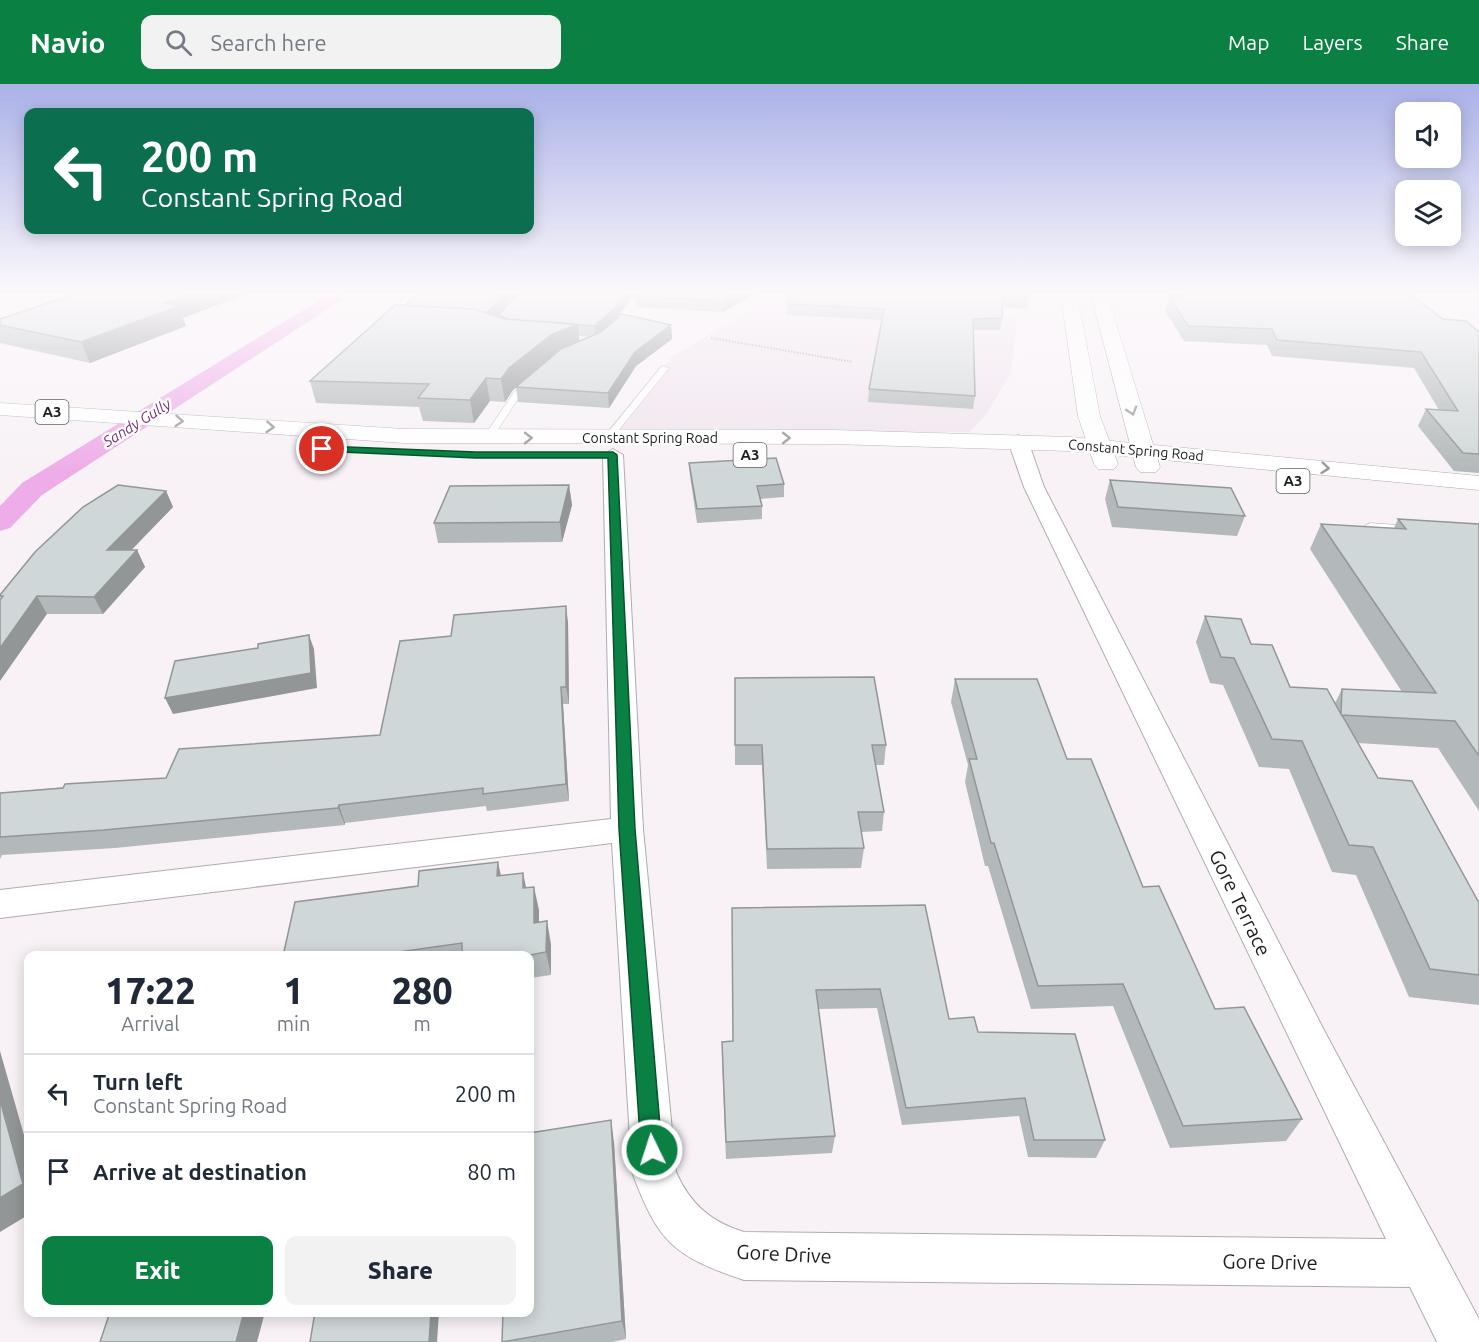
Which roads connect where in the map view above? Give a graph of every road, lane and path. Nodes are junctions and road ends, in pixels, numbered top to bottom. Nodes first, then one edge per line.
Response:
1 (798, 353) edge
2 (1079, 353) edge
3 (1115, 353) edge
4 (853, 362) dead end
5 (665, 368) dead end
6 (542, 374) edge
7 (0, 410) edge
8 (0, 429) edge
9 (488, 438) junction
10 (610, 447) junction
11 (1021, 451) junction
12 (1103, 455) junction
13 (1145, 458) junction
14 (1479, 483) edge
15 (1479, 500) edge
16 (1370, 526) edge
17 (1425, 530) edge
18 (627, 829) junction
19 (0, 904) edge
20 (1422, 1263) junction
21 (1464, 1342) edge

1 - 4 path
2 - 12 main road
3 -> 13 main road
5 - 10 lane
6 - 9 lane
7 -> 9 main road, Constant Spring Road / A3
8 - 10 main road, Constant Spring Road / A3
9 -> 10 main road, Constant Spring Road / A3
10 - 11 main road, Constant Spring Road / A3
10 - 18 street, Gore Drive
11 - 12 main road, Constant Spring Road / A3
11 - 20 street, Gore Terrace
12 - 13 main road, Constant Spring Road / A3
13 -> 14 main road, Constant Spring Road / A3
13 - 15 main road, Constant Spring Road / A3
16 - 17 lane
18 - 19 street
18 - 20 street, Gore Drive
20 - 21 street, Gore Terrace

